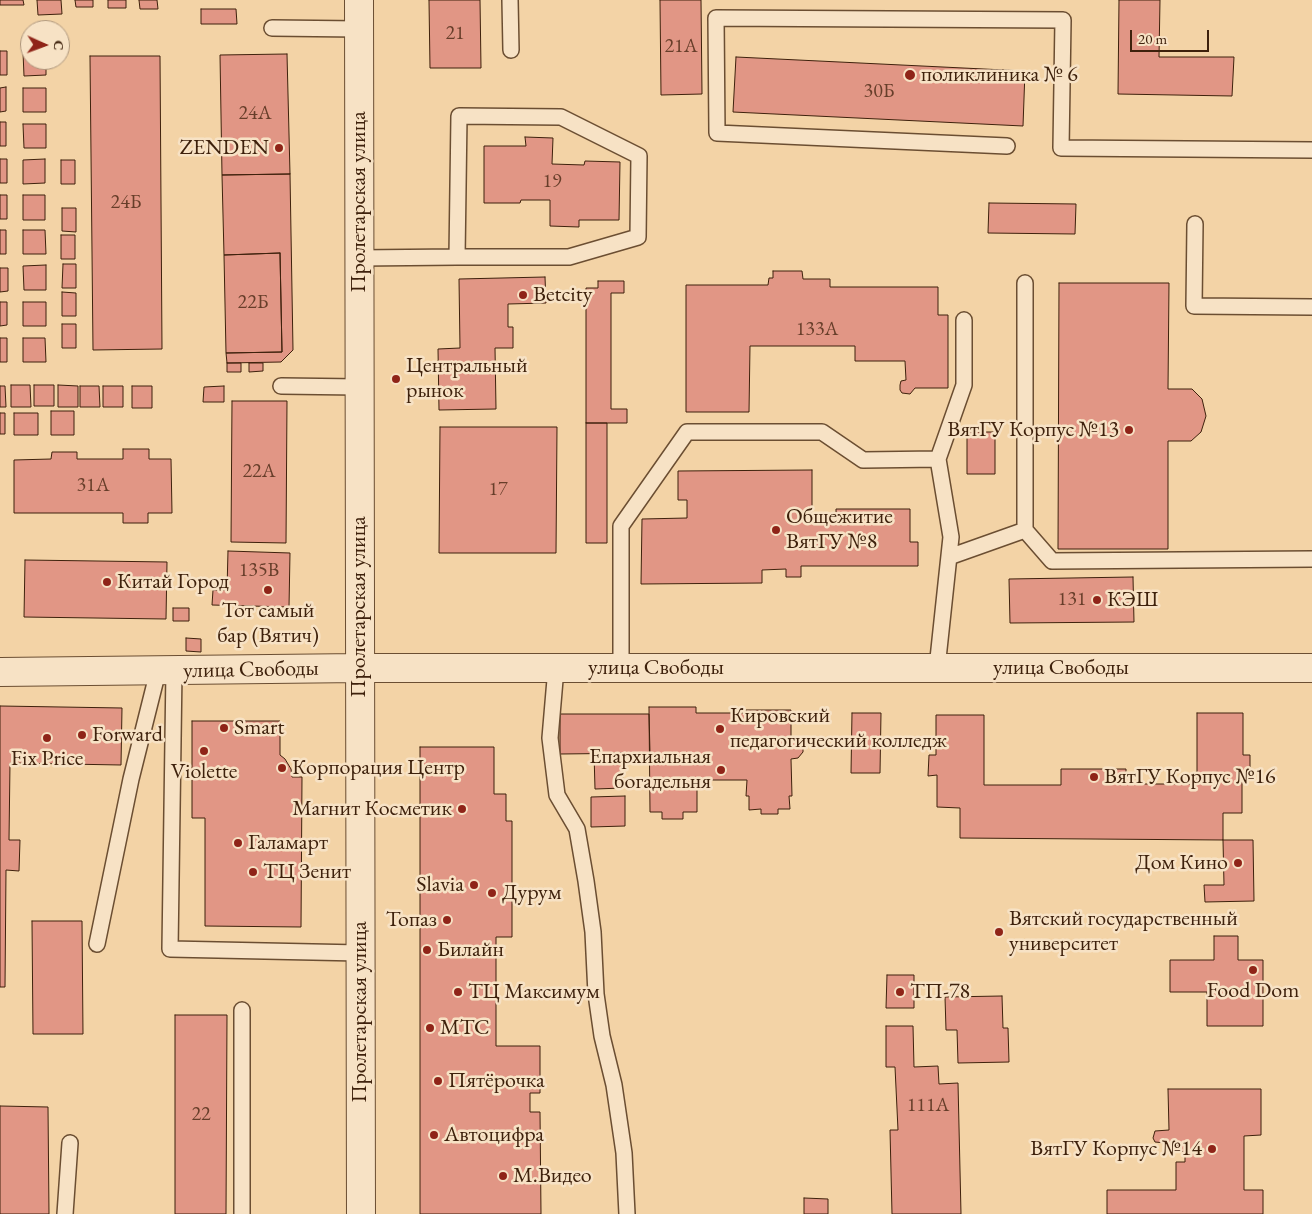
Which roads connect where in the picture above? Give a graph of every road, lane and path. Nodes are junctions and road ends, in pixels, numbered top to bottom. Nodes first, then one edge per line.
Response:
1 (359, 0) edge
2 (510, 0) edge
3 (272, 28) dead end
4 (359, 29) junction
5 (510, 50) dead end
6 (1007, 146) dead end
7 (1312, 150) edge
8 (1195, 224) dead end
9 (457, 257) junction
10 (359, 258) junction
11 (1025, 283) dead end
12 (1312, 307) edge
13 (964, 320) dead end
14 (281, 386) dead end
15 (359, 387) junction
16 (938, 459) junction
17 (1025, 530) junction
18 (949, 557) junction
19 (1312, 559) edge
20 (360, 668) junction
21 (556, 668) junction
22 (622, 668) junction
23 (937, 668) junction
24 (1312, 668) edge
25 (166, 670) junction
26 (0, 672) edge
27 (97, 944) dead end
28 (360, 954) junction
29 (242, 1010) dead end
30 (70, 1143) dead end
31 (65, 1214) edge
32 (242, 1214) edge
33 (361, 1214) edge
34 (628, 1214) edge

1 - 4 street, Пролетарская улица
2 - 5 lane
3 - 4 lane
4 - 10 street, Пролетарская улица
6 - 7 lane
8 - 12 lane
9 - 9 lane
9 - 10 lane
10 - 15 street, Пролетарская улица
11 - 17 lane
13 - 16 lane
14 - 15 lane
15 - 20 street, Пролетарская улица
16 - 18 lane
16 - 22 lane
17 - 18 lane
17 - 19 lane
18 - 23 lane
20 - 21 street, улица Свободы
20 - 25 street, улица Свободы
20 - 28 street, Пролетарская улица
21 - 22 street, улица Свободы
21 - 34 lane
22 - 23 street, улица Свободы
23 - 24 street, улица Свободы
25 - 26 street, улица Свободы
25 - 27 lane
25 - 28 lane
28 - 33 street, Пролетарская улица
29 - 32 lane
30 - 31 lane

